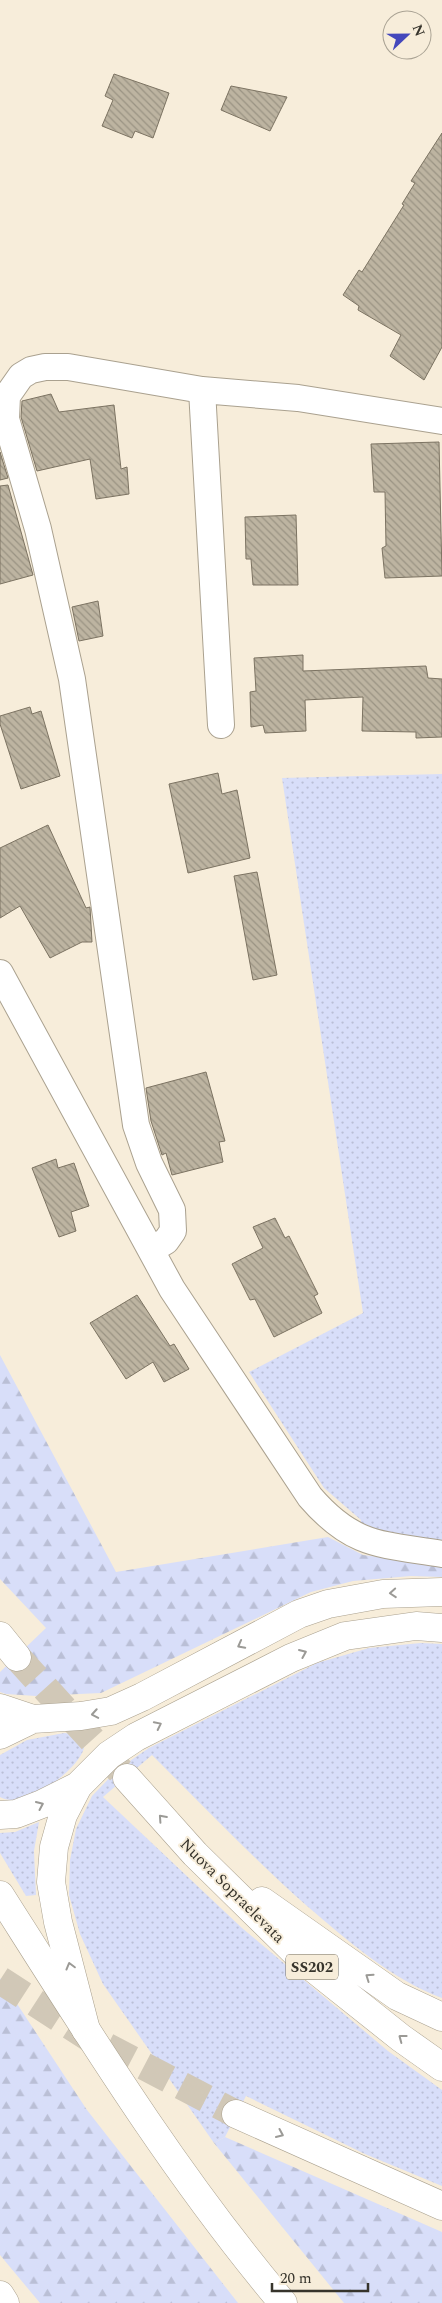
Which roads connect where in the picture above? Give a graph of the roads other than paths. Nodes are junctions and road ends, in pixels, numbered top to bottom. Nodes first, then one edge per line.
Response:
1 (202, 390) junction
2 (442, 421) edge
3 (221, 725) dead end
4 (0, 973) edge
5 (151, 1250) junction
6 (442, 1554) edge
7 (442, 1592) edge
8 (442, 1628) edge
9 (0, 1636) edge
10 (18, 1657) tunnel mouth
11 (0, 1708) edge
12 (32, 1720) junction
13 (0, 1735) edge
14 (127, 1778) tunnel mouth
15 (78, 1786) junction
16 (0, 1815) edge
17 (195, 1854) junction
18 (0, 1895) edge
19 (442, 2017) edge
20 (86, 2030) junction
21 (442, 2067) edge
22 (236, 2114) tunnel mouth
23 (442, 2206) edge
24 (0, 2295) edge
25 (6, 2303) edge
26 (282, 2303) edge

1 - 2 street
1 - 3 street
1 - 5 street
4 - 5 street
5 - 6 street
7 -> 12 main road
15 -> 8 main road
9 - 10 main road
11 - 12 main road
12 - 13 main road
17 -> 14 main road, Nuova Sopraelevata / SS202
16 -> 15 main road
20 -> 15 main road
19 -> 17 main road
21 -> 17 main road, Nuova Sopraelevata / SS202
18 - 20 main road
20 - 26 main road
22 -> 23 main road
24 - 25 main road

